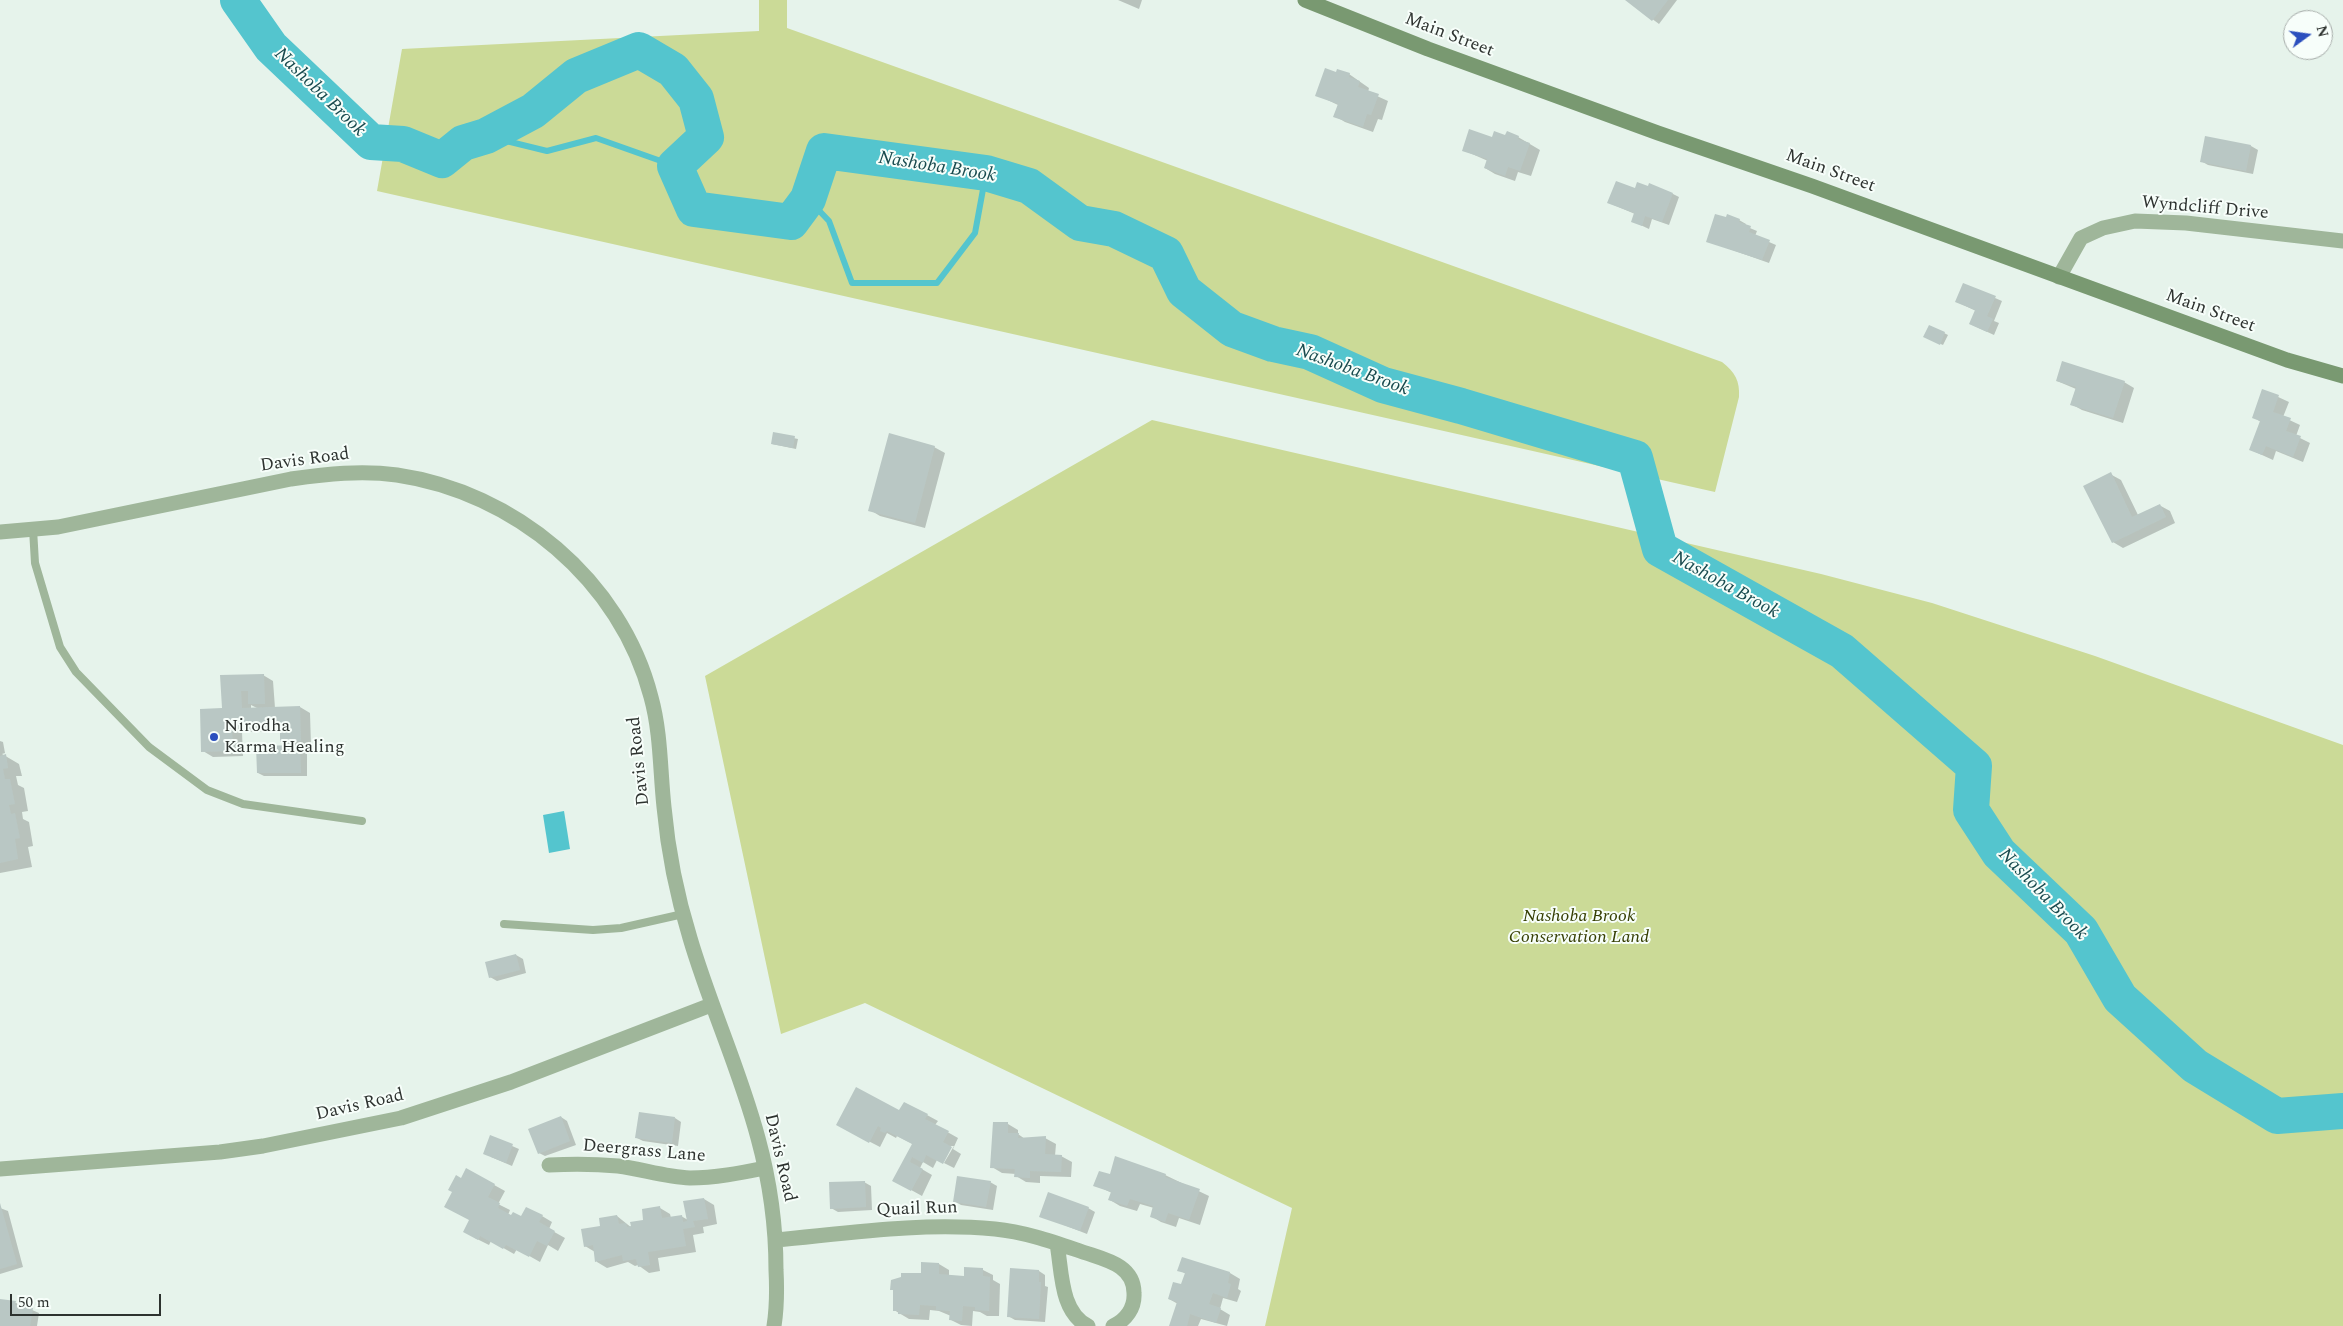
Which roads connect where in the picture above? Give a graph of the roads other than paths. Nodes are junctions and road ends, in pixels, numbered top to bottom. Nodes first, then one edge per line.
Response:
1 (1305, 0) edge
2 (2343, 241) edge
3 (2059, 276) junction
4 (2343, 376) edge
5 (33, 529) junction
6 (0, 532) edge
7 (362, 821) dead end
8 (683, 914) junction
9 (504, 924) dead end
10 (711, 1004) junction
11 (549, 1165) dead end
12 (765, 1168) junction
13 (0, 1169) edge
14 (776, 1240) junction
15 (1057, 1244) junction
16 (774, 1326) edge
17 (1088, 1326) edge
18 (1113, 1326) edge

1 - 3 main road, Main Street
2 - 3 street, Wyndcliff Drive
3 - 4 main road, Main Street
5 - 6 street, Davis Road
5 - 7 lane
5 - 8 street, Davis Road
8 - 9 lane
8 - 10 street, Davis Road
10 - 12 street, Davis Road
10 - 13 street, Davis Road
11 - 12 street, Deergrass Lane
12 - 14 street, Davis Road
14 - 15 street, Quail Run
14 - 16 street, Davis Road
15 - 17 street
15 - 18 street, Quail Run

